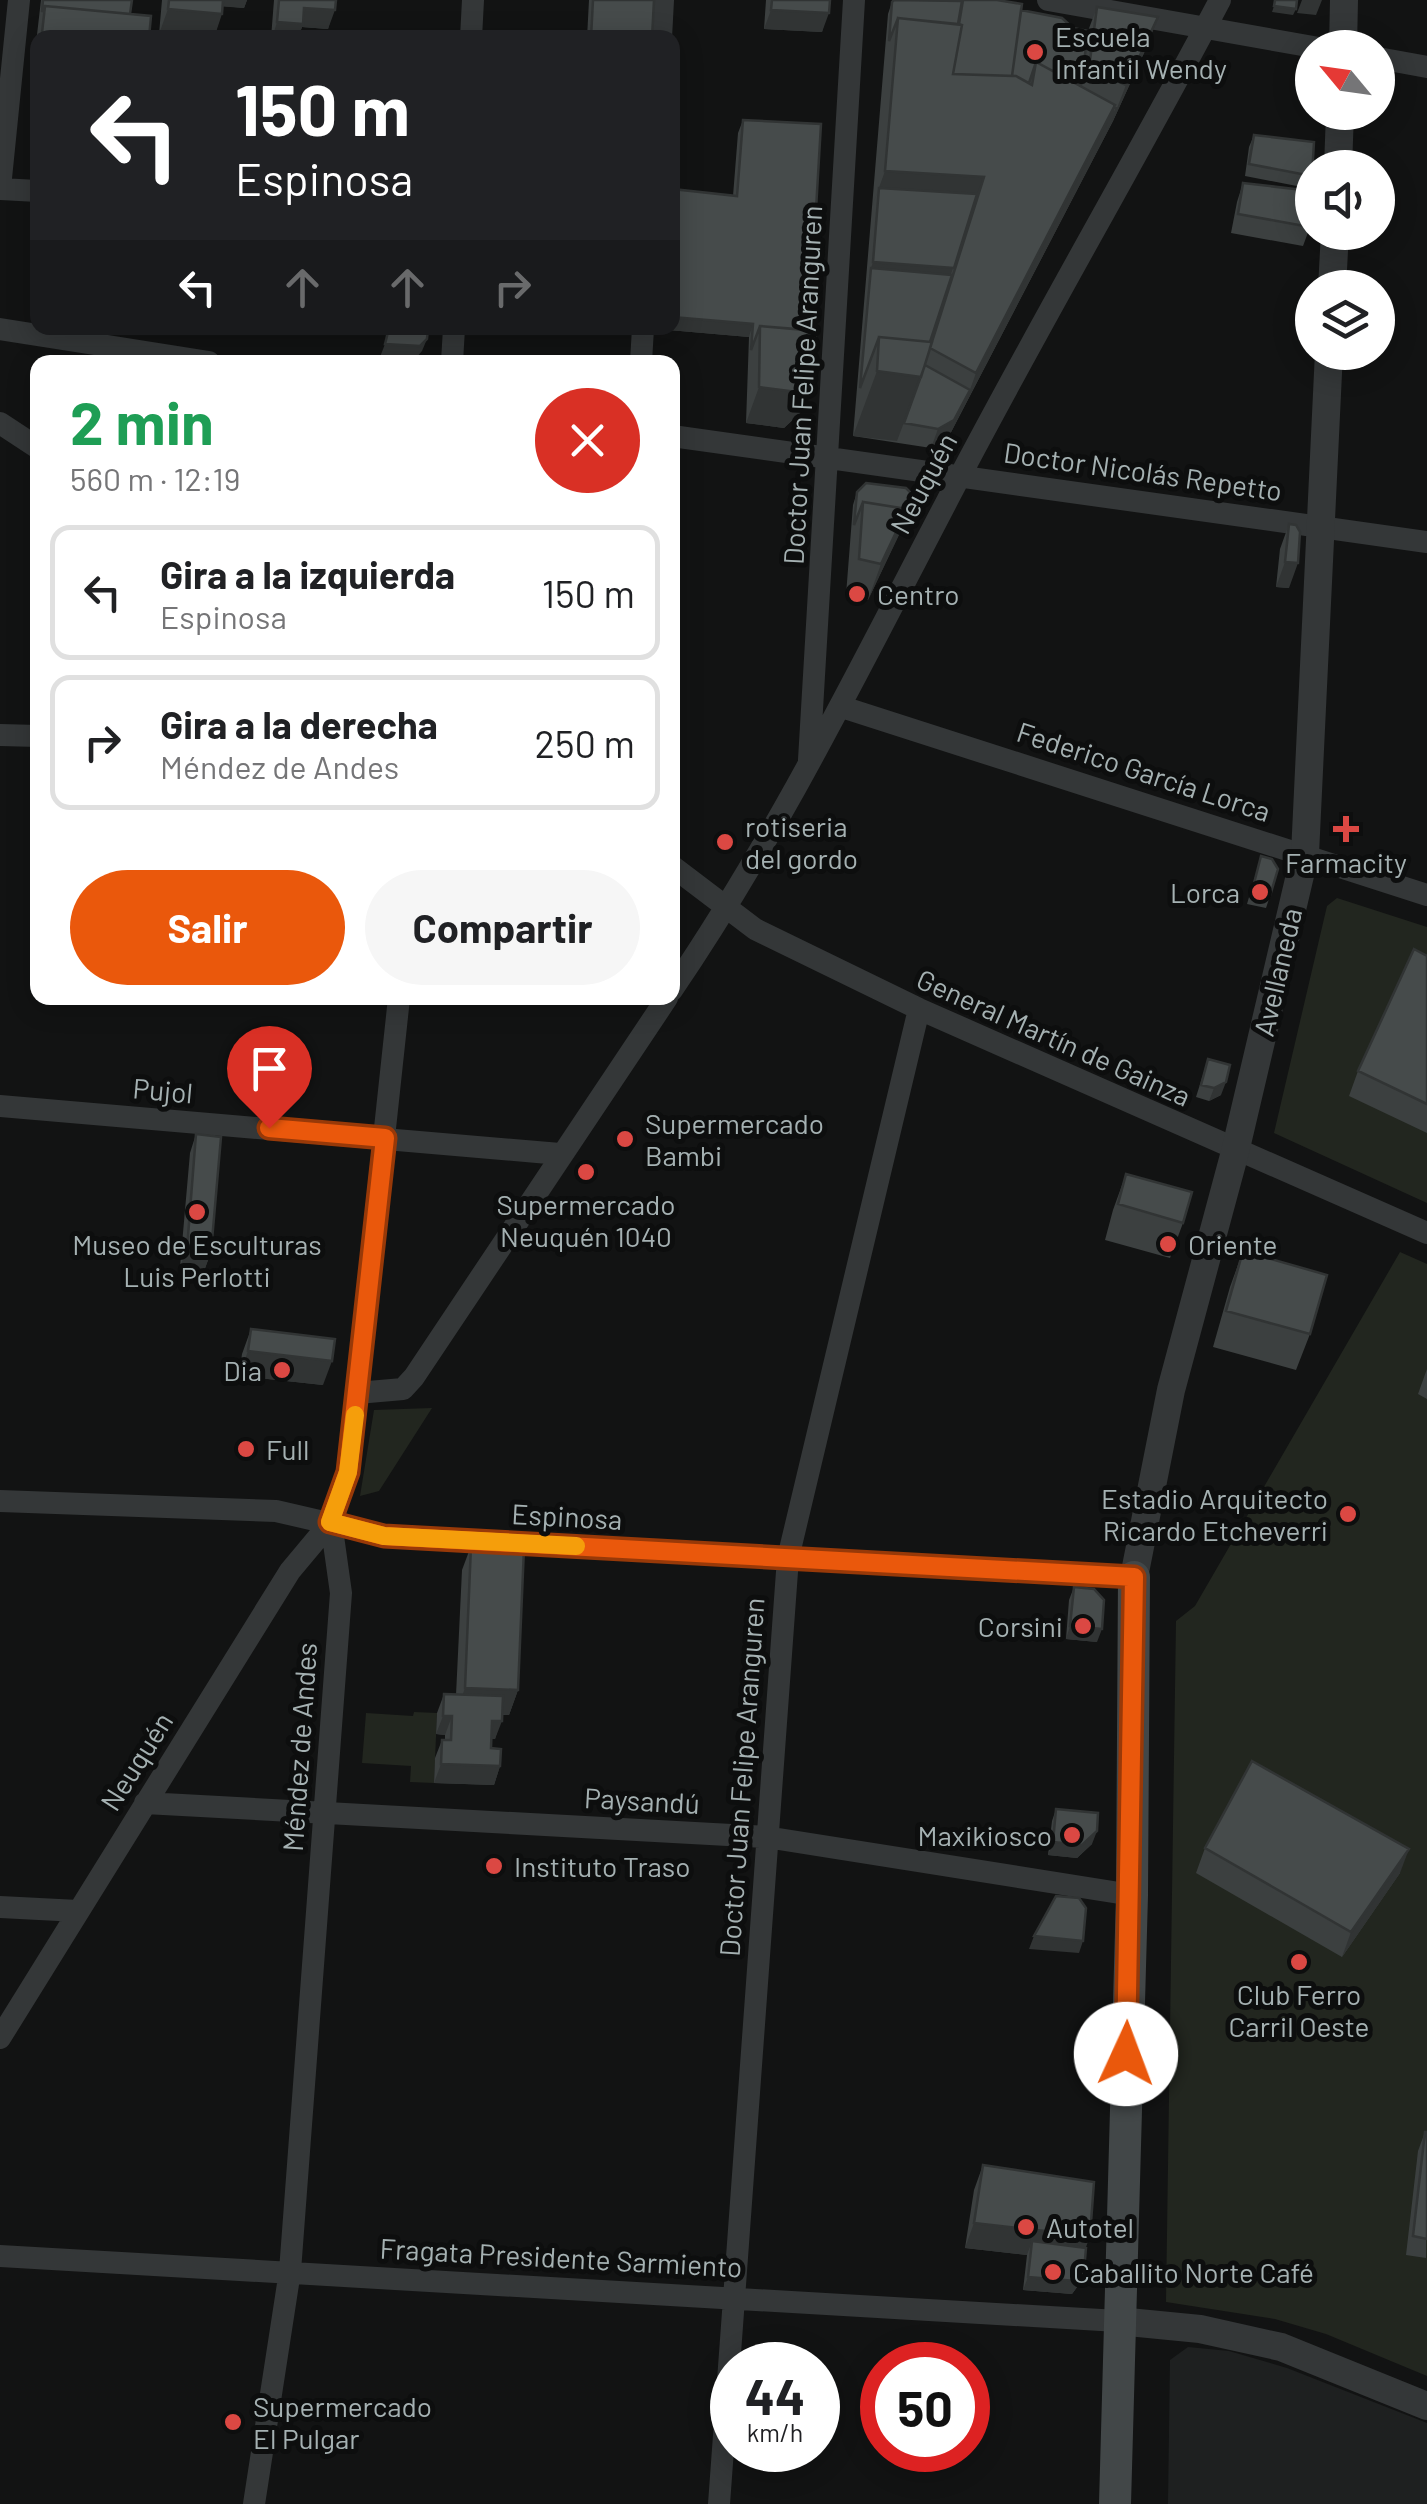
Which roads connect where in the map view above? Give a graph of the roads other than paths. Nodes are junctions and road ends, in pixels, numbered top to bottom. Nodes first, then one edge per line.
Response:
1 (19, 0) edge
2 (473, 0) edge
3 (663, 0) edge
4 (854, 0) edge
5 (1048, 0) edge
6 (1220, 0) edge
7 (1344, 0) edge
8 (1205, 28) junction
9 (471, 30) edge
10 (661, 30) edge
11 (1344, 30) edge
12 (1295, 44) edge
13 (1395, 61) edge
14 (1427, 67) edge
15 (0, 188) edge
16 (30, 190) edge
17 (0, 329) edge
18 (30, 334) edge
19 (38, 335) edge
20 (165, 355) edge
21 (1328, 370) edge
22 (0, 423) edge
23 (680, 437) edge
24 (30, 443) edge
25 (828, 459) junction
26 (960, 476) junction
27 (1320, 525) junction
28 (1427, 542) edge
29 (842, 706) junction
30 (0, 735) edge
31 (30, 736) edge
32 (807, 774) junction
33 (1305, 854) junction
34 (680, 872) edge
35 (1427, 895) edge
36 (728, 908) junction
37 (680, 978) edge
38 (398, 1005) edge
39 (662, 1005) edge
40 (919, 1009) junction
41 (0, 1106) edge
42 (385, 1138) junction
43 (1235, 1152) junction
44 (560, 1154) junction
45 (1427, 1233) edge
46 (358, 1393) junction
47 (0, 1501) edge
48 (330, 1522) junction
49 (788, 1558) junction
50 (1134, 1577) junction
51 (146, 1803) junction
52 (325, 1812) junction
53 (766, 1836) junction
54 (1132, 1895) junction
55 (0, 1907) edge
56 (78, 1910) junction
57 (0, 2038) edge
58 (0, 2256) edge
59 (290, 2272) junction
60 (734, 2298) junction
61 (1118, 2320) junction
62 (1427, 2406) edge
63 (254, 2504) edge
64 (719, 2504) edge
65 (1115, 2504) edge

1 - 15 street
2 - 9 street
3 - 10 street
4 - 25 street, Doctor Juan Felipe Aranguren
5 - 8 street
6 - 8 street, Neuquén
7 - 11 street
8 - 12 street
8 - 26 street, Neuquén
13 - 14 street
15 - 16 street
17 - 18 street
19 - 20 street
21 - 27 street, Avellaneda
22 - 24 street
23 - 25 street, Doctor Nicolás Repetto
25 - 26 street, Doctor Nicolás Repetto
25 - 32 street, Doctor Juan Felipe Aranguren
26 - 27 street, Doctor Nicolás Repetto
26 - 29 street, Neuquén
27 - 28 street, Doctor Nicolás Repetto
27 - 33 street, Avellaneda
29 - 32 street, Neuquén
29 - 33 street, Federico García Lorca
30 - 31 street
32 - 36 street, Neuquén
33 - 35 street, Federico García Lorca
33 - 43 street, Avellaneda
34 - 36 street, General Martín de Gainza
36 - 37 street, Neuquén
36 - 40 street, General Martín de Gainza
38 - 42 street, Méndez de Andes
39 - 44 street
40 - 43 street, General Martín de Gainza
40 - 49 street, Doctor Juan Felipe Aranguren
41 - 42 street, Pujol
42 - 44 street, Pujol
42 - 46 street, Méndez de Andes
43 - 45 street, General Martín de Gainza
43 - 50 street, Avellaneda
44 - 46 street
46 - 48 street, Méndez de Andes
47 - 48 street, Espinosa
48 - 49 street, Espinosa
48 - 51 street, Neuquén
48 - 52 street, Méndez de Andes
49 - 50 street, Espinosa
49 - 53 street, Doctor Juan Felipe Aranguren
50 - 54 main road
51 - 52 street, Paysandú
51 - 56 street, Neuquén
52 - 53 street, Paysandú
52 - 59 street, Méndez de Andes
53 - 54 street, Paysandú
53 - 60 street, Doctor Juan Felipe Aranguren
54 - 61 main road
55 - 56 street
56 - 57 street, Neuquén
58 - 59 street, Fragata Presidente Sarmiento
59 - 60 street, Fragata Presidente Sarmiento
59 - 63 street, Méndez de Andes
60 - 61 street, Fragata Presidente Sarmiento
60 - 64 street, Doctor Juan Felipe Aranguren
61 - 62 street
61 - 65 main road

